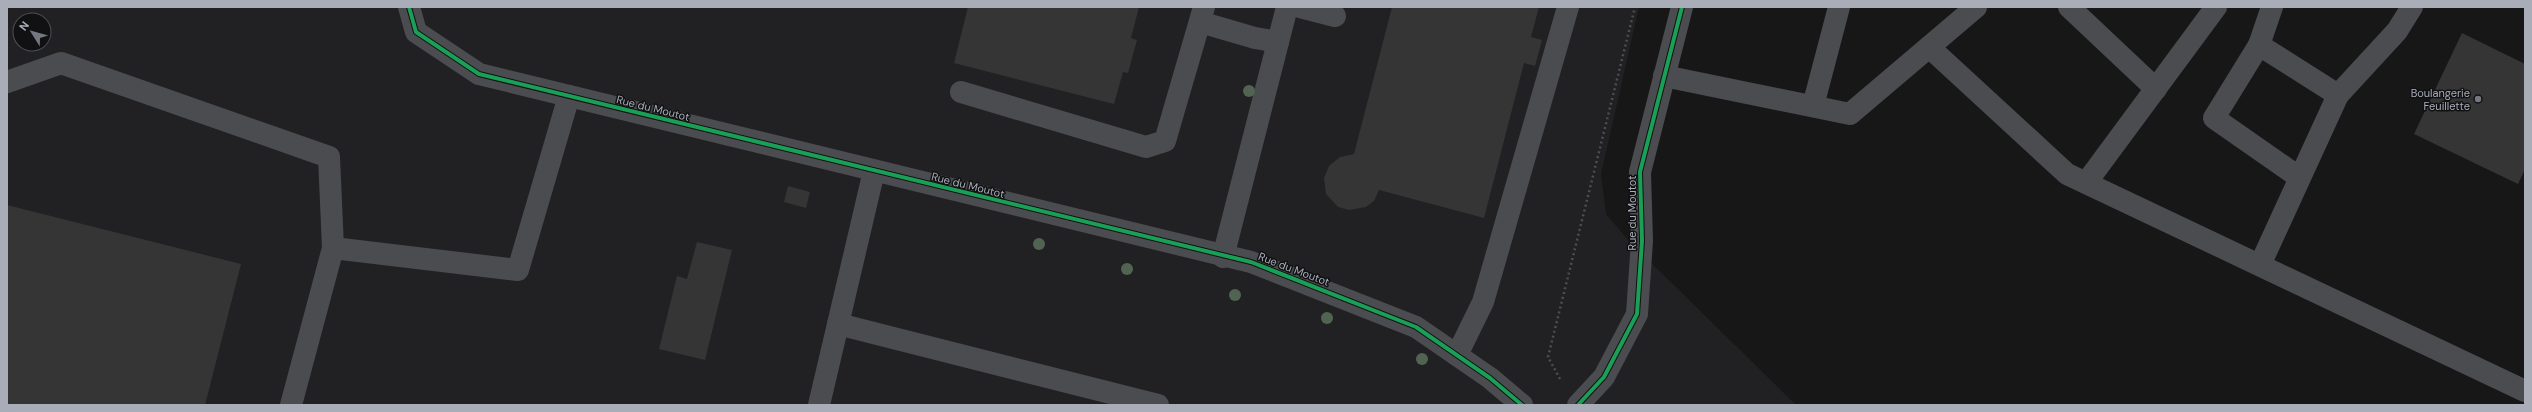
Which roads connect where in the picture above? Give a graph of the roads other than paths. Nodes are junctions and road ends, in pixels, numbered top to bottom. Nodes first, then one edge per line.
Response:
1 (409, 7) edge
2 (1287, 7) edge
3 (1300, 7) edge
4 (1568, 7) edge
5 (1682, 7) edge
6 (1839, 7) edge
7 (1976, 7) edge
8 (2069, 7) edge
9 (2216, 7) edge
10 (2272, 7) edge
11 (2412, 7) edge
12 (1202, 14) edge
13 (1335, 16) dead end
14 (1278, 42) junction
15 (2259, 45) junction
16 (1930, 47) junction
17 (1664, 76) junction
18 (7, 82) edge
19 (2156, 89) junction
20 (961, 92) dead end
21 (2338, 95) junction
22 (569, 96) junction
23 (1813, 106) junction
24 (874, 171) junction
25 (2300, 178) junction
26 (2086, 183) junction
27 (333, 248) junction
28 (1223, 257) junction
29 (2260, 265) junction
30 (838, 324) junction
31 (1457, 355) junction
32 (2525, 391) edge
33 (291, 405) edge
34 (819, 405) edge
35 (1158, 405) edge
36 (1522, 405) edge
37 (1578, 405) edge

1 - 22 street, Rue du Moutot
2 - 14 street
3 - 13 street
4 - 31 street
5 - 17 street, Rue du Moutot
6 - 23 street
7 - 16 street
8 - 19 street
9 - 19 street
10 - 15 street
11 - 21 street
12 - 14 street
12 - 20 street
14 - 28 street
15 - 21 street
15 - 25 street
16 - 23 street
16 - 26 street
17 - 23 street
17 - 37 street, Rue du Moutot
18 - 27 street
19 - 26 street
21 - 25 street
22 - 24 street, Rue du Moutot
22 - 27 street
24 - 28 street, Rue du Moutot
24 - 30 street
25 - 29 street
26 - 29 street
27 - 33 street
28 - 31 street, Rue du Moutot
29 - 32 street
30 - 34 street
30 - 35 street
31 - 36 street, Rue du Moutot

